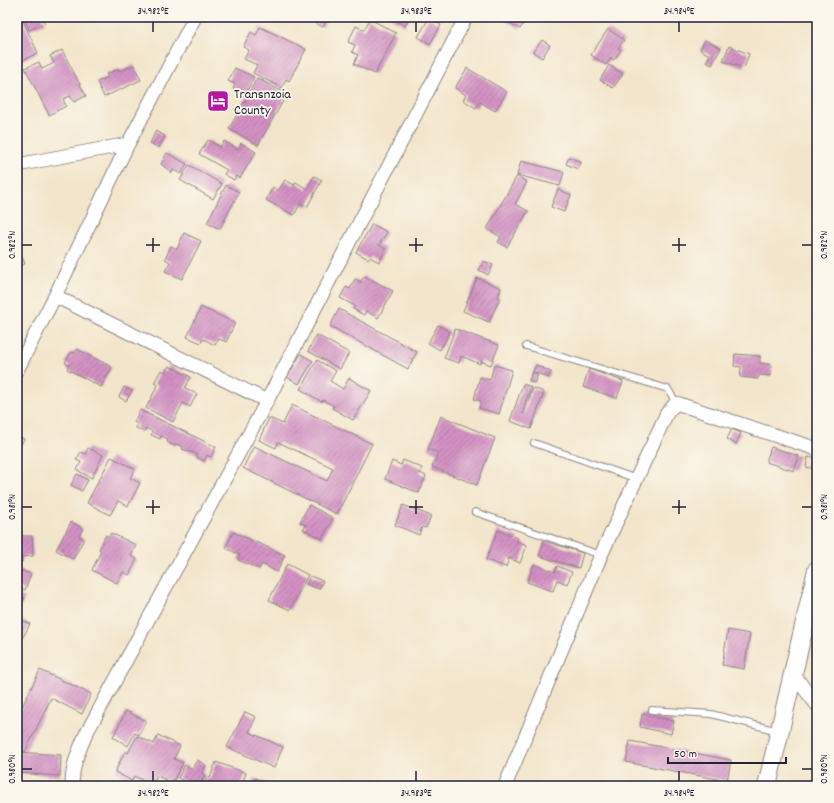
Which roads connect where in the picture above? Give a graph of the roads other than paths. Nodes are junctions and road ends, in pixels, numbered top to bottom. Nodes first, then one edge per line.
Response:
1 (195, 17) edge
2 (466, 17) edge
3 (128, 144) junction
4 (17, 165) edge
5 (55, 296) junction
6 (526, 346) dead end
7 (17, 370) edge
8 (267, 401) junction
9 (676, 403) junction
10 (534, 443) dead end
11 (817, 449) edge
12 (637, 479) junction
13 (475, 512) dead end
14 (601, 555) junction
15 (817, 570) edge
16 (793, 674) junction
17 (817, 705) edge
18 (652, 710) dead end
19 (780, 731) junction
20 (72, 786) edge
21 (505, 786) edge
22 (767, 786) edge

1 - 3 street
2 - 8 street
3 - 4 street
3 - 5 street
5 - 7 street
5 - 8 street
6 - 9 lane
8 - 20 street
9 - 11 street
9 - 12 street
10 - 12 lane
12 - 14 street
13 - 14 lane
14 - 21 street
15 - 16 street
16 - 17 street
16 - 19 street
18 - 19 lane
19 - 22 street

